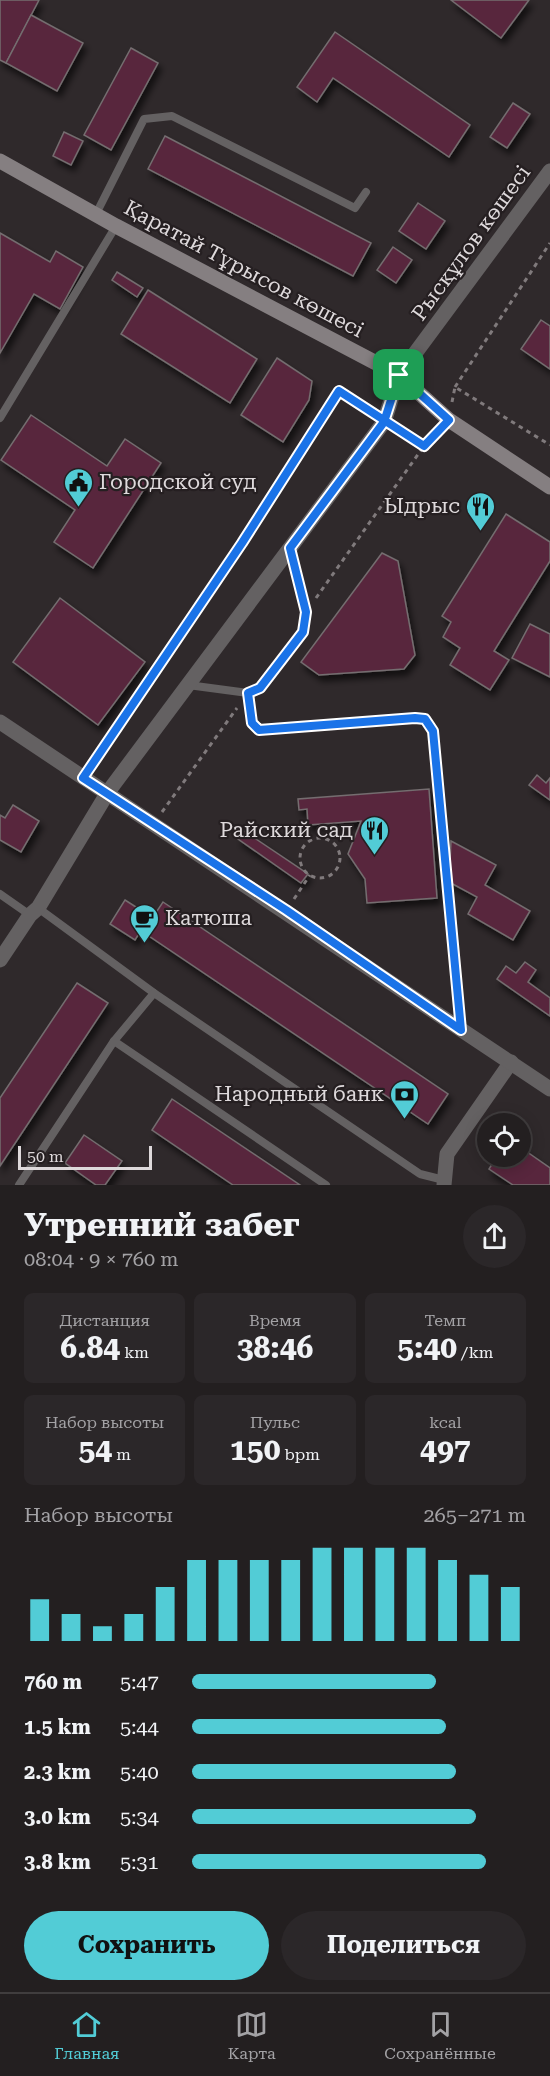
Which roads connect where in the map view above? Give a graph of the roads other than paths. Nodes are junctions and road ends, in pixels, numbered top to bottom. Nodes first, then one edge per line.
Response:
1 (0, 160) edge
2 (550, 171) edge
3 (366, 192) dead end
4 (96, 214) junction
5 (116, 226) junction
6 (399, 375) junction
7 (0, 418) edge
8 (550, 487) edge
9 (290, 548) junction
10 (188, 685) junction
11 (248, 693) junction
12 (0, 722) edge
13 (108, 792) junction
14 (0, 894) edge
15 (34, 911) junction
16 (0, 960) edge
17 (154, 993) junction
18 (461, 1030) junction
19 (114, 1041) junction
20 (512, 1062) junction
21 (550, 1089) edge
22 (442, 1183) edge
23 (19, 1185) edge
24 (326, 1185) edge

1 - 4 main road, Қаратай Тұрысов көшесі
2 - 6 street, Рысқұлов көшесі
3 - 4 lane
4 - 5 main road, Қаратай Тұрысов көшесі
5 - 6 main road, Қаратай Тұрысов көшесі
5 - 7 lane
6 - 8 main road, Қаратай Тұрысов көшесі
6 - 9 street, Рысқұлов көшесі
9 - 10 street, Рысқұлов көшесі
9 - 11 lane
10 - 11 lane
10 - 13 street, Рысқұлов көшесі
11 - 18 lane
12 - 13 street
13 - 15 street, Рысқұлов көшесі
13 - 18 street
14 - 15 lane
15 - 16 street, Рысқұлов көшесі
15 - 17 lane
17 - 19 lane
17 - 22 lane
18 - 20 street
19 - 23 lane
19 - 24 lane
20 - 21 street
20 - 22 street

